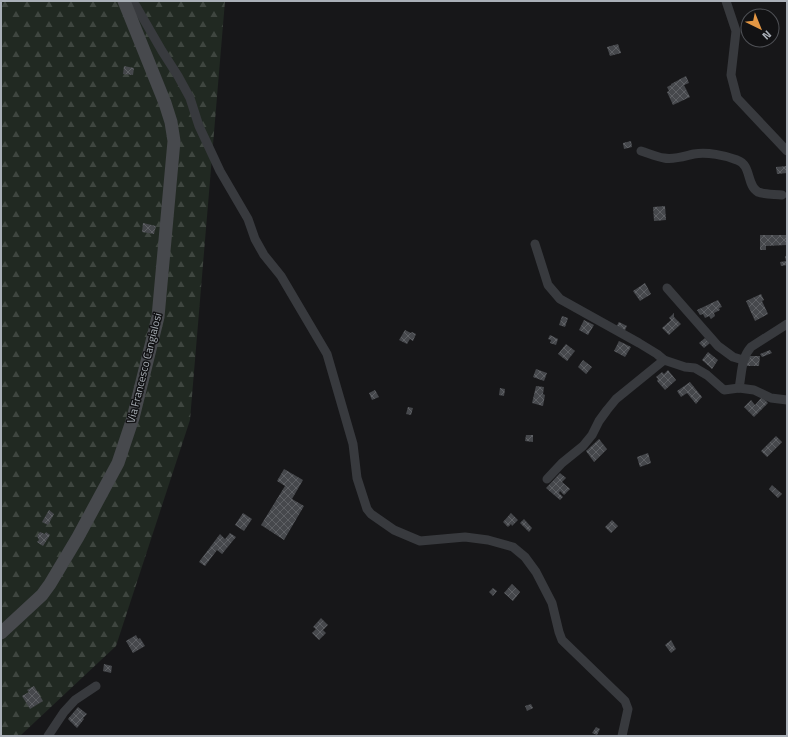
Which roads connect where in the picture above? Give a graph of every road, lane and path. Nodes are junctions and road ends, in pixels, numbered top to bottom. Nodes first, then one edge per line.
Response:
1 (124, 1) edge
2 (130, 1) edge
3 (726, 1) edge
4 (641, 151) dead end
5 (787, 151) edge
6 (786, 196) edge
7 (535, 244) dead end
8 (667, 288) dead end
9 (787, 324) edge
10 (664, 360) junction
11 (743, 360) junction
12 (739, 388) junction
13 (787, 400) edge
14 (547, 479) dead end
15 (1, 633) edge
16 (96, 686) dead end
17 (48, 736) edge
18 (622, 736) edge

1 - 15 street, Via Francesco Cangialosi
2 - 18 street
3 - 5 street
4 - 6 street
7 - 10 street
8 - 11 street
9 - 11 street
10 - 12 street
10 - 14 street
11 - 12 street
12 - 13 street
16 - 17 street

